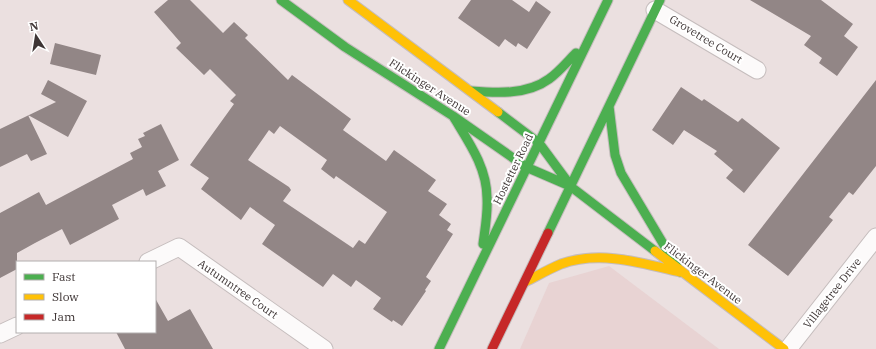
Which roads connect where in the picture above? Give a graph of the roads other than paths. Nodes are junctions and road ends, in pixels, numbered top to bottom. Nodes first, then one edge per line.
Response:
1 (281, 0) edge
2 (348, 0) edge
3 (608, 0) edge
4 (657, 5) edge
5 (588, 41) junction
6 (757, 70) dead end
7 (471, 91) junction
8 (609, 106) junction
9 (453, 116) junction
10 (538, 143) junction
11 (526, 167) junction
12 (570, 186) junction
13 (876, 237) edge
14 (150, 261) edge
15 (481, 262) junction
16 (680, 272) junction
17 (525, 282) junction
18 (16, 326) edge
19 (0, 334) edge
20 (324, 349) edge
21 (439, 349) edge
22 (492, 349) edge
23 (784, 349) edge
24 (788, 349) edge

1 - 9 main road, Flickinger Avenue
2 - 7 main road, Flickinger Avenue
3 - 5 main road, Hostetter Road
4 - 6 street, Grovetree Court
4 - 8 main road
5 - 7 main road
5 - 10 main road, Hostetter Road
7 - 10 main road, Flickinger Avenue
8 - 12 main road
8 - 16 main road
9 - 11 main road, Flickinger Avenue
9 - 15 main road
10 - 11 main road, Hostetter Road
10 - 12 main road, Flickinger Avenue
11 - 12 main road, Flickinger Avenue
11 - 15 main road, Hostetter Road
12 - 16 main road, Flickinger Avenue
12 - 17 main road
13 - 24 street, Villagetree Drive
14 - 20 street, Autumntree Court
15 - 21 main road, Hostetter Road
16 - 17 main road
16 - 23 main road, Flickinger Avenue
17 - 22 main road
18 - 19 street

